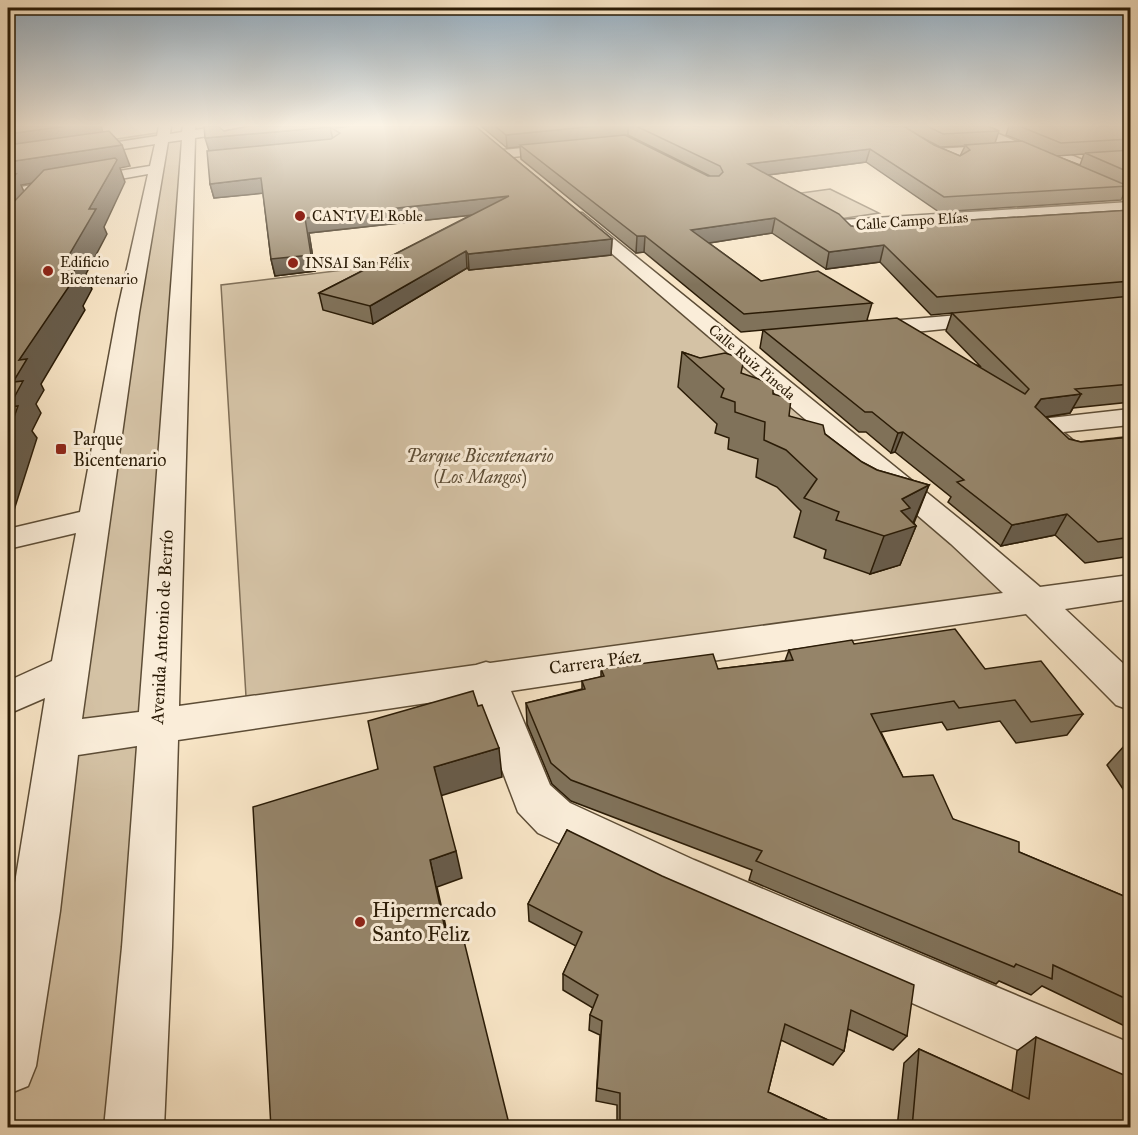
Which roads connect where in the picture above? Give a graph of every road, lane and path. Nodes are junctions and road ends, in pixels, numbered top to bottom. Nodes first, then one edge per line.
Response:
1 (69, 179) edge
2 (155, 179) edge
3 (190, 179) edge
4 (1097, 179) edge
5 (1117, 179) edge
6 (1131, 185) edge
7 (48, 187) junction
8 (8, 194) edge
9 (1131, 197) edge
10 (558, 201) edge
11 (1131, 207) edge
12 (28, 210) edge
13 (1131, 218) edge
14 (1009, 308) edge
15 (840, 332) edge
16 (763, 339) edge
17 (730, 342) junction
18 (1131, 417) edge
19 (1131, 445) edge
20 (94, 519) junction
21 (8, 539) edge
22 (1131, 586) edge
23 (1032, 600) junction
24 (69, 670) junction
25 (486, 677) junction
26 (1131, 694) edge
27 (8, 698) edge
28 (158, 726) junction
29 (60, 740) junction
30 (8, 1066) edge
31 (1131, 1071) edge
32 (134, 1128) edge

1 - 7 street
2 - 20 street
3 - 28 street, Avenida Antonio de Berrío
4 - 9 street
5 - 6 street
7 - 8 street
7 - 12 street
10 - 17 street, Calle Ruiz Pineda
11 - 13 street, Calle Campo Elías
14 - 15 street
16 - 17 street
17 - 23 street, Calle Ruiz Pineda
18 - 19 street
20 - 21 street
20 - 24 street
22 - 23 street, Carrera Páez
23 - 25 street, Carrera Páez
23 - 26 street, Calle Ruiz Pineda
24 - 27 street
24 - 29 street
25 - 28 street, Carrera Páez
25 - 31 street
28 - 29 street, Carrera Páez
28 - 32 street, Avenida Antonio de Berrío
29 - 30 street

